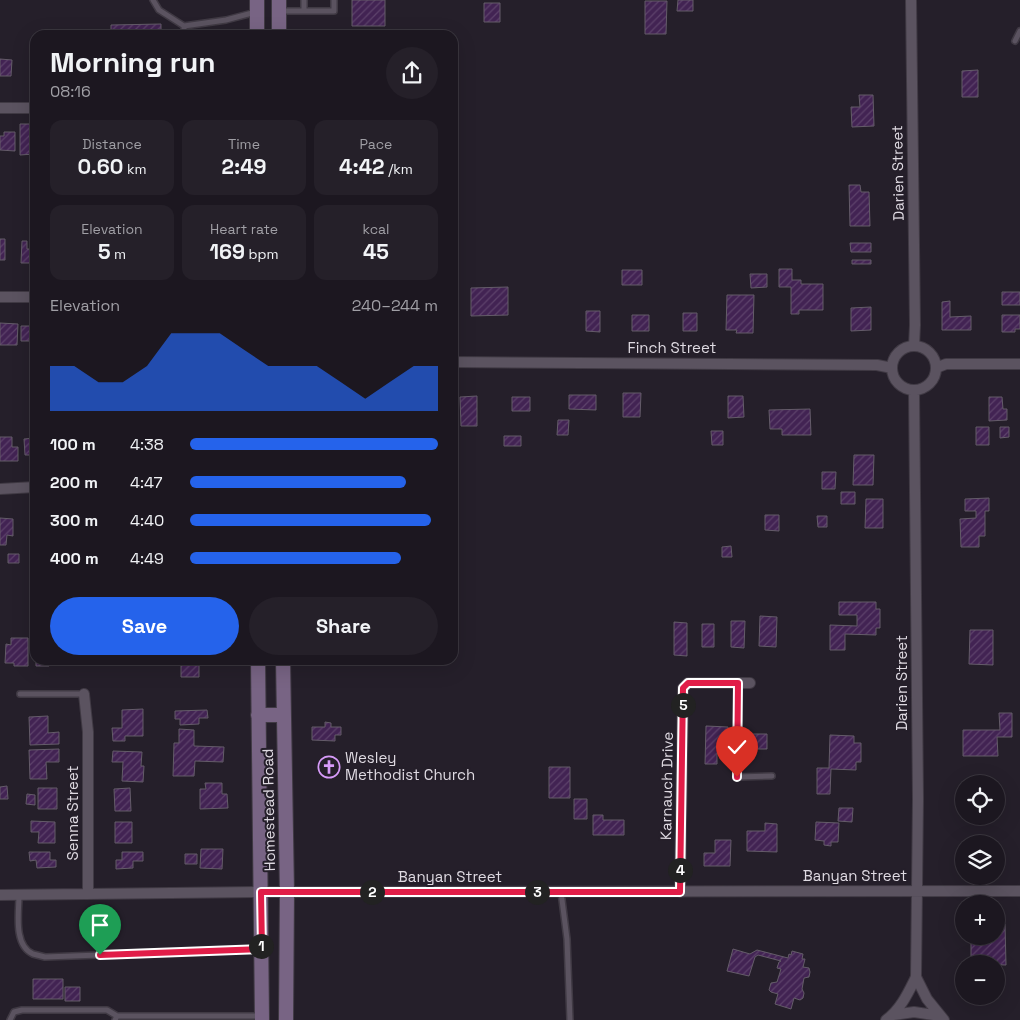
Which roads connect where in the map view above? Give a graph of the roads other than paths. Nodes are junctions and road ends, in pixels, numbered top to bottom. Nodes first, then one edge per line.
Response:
1 (153, 0) edge
2 (304, 0) edge
3 (334, 0) edge
4 (911, 0) edge
5 (257, 6) edge
6 (279, 6) edge
7 (304, 11) junction
8 (184, 26) junction
9 (184, 30) edge
10 (257, 30) edge
11 (279, 30) edge
12 (1020, 31) edge
13 (1015, 41) dead end
14 (0, 108) edge
15 (30, 108) edge
16 (0, 297) edge
17 (30, 297) edge
18 (914, 346) junction
19 (458, 362) edge
20 (1020, 364) edge
21 (892, 368) junction
22 (936, 368) junction
23 (914, 390) junction
24 (30, 487) edge
25 (0, 489) edge
26 (258, 665) edge
27 (283, 665) edge
28 (738, 683) junction
29 (750, 683) dead end
30 (20, 694) dead end
31 (84, 694) joint
32 (258, 715) junction
33 (284, 715) junction
34 (772, 776) dead end
35 (918, 891) junction
36 (1020, 891) edge
37 (261, 892) junction
38 (287, 892) junction
39 (561, 892) junction
40 (680, 892) junction
41 (19, 894) junction
42 (88, 894) junction
43 (0, 895) edge
44 (262, 949) junction
45 (916, 977) junction
46 (116, 1018) edge
47 (136, 1018) edge
48 (262, 1018) edge
49 (890, 1018) edge
50 (942, 1018) edge
51 (10, 1020) edge
52 (286, 1020) edge
53 (570, 1020) edge

1 - 8 lane
2 - 7 lane
3 - 7 lane
4 - 18 street, Darien Street
5 - 8 lane
5 - 10 main road
6 - 7 lane
6 - 11 main road
8 - 9 lane
12 - 13 lane
14 - 15 street
16 - 17 street
18 - 21 street
18 - 22 street
19 - 21 street, Finch Street
20 - 22 street
21 - 23 street
22 - 23 street
23 - 35 street, Darien Street
24 - 25 street
26 - 32 main road, Homestead Road
27 - 33 main road, Homestead Road
28 - 29 street, Karnauch Drive
28 - 34 lane
28 - 40 street, Karnauch Drive
30 - 31 lane
31 - 42 street, Senna Street
32 - 33 main road
32 - 37 main road, Homestead Road
33 - 38 main road, Homestead Road
35 - 36 street, Banyan Street
35 - 40 street, Banyan Street
35 - 45 street, Darien Street
37 - 38 street, Banyan Street
37 - 42 street, Banyan Street
37 - 44 main road, Homestead Road
38 - 39 street, Banyan Street
38 - 52 main road, Homestead Road
39 - 40 street, Banyan Street
39 - 53 lane
41 - 42 street, Banyan Street
41 - 43 street, Banyan Street
41 - 44 lane
44 - 48 main road, Homestead Road
45 - 49 street, Darien Street
45 - 50 street, Darien Street
46 - 47 lane
46 - 51 lane
47 - 48 lane
49 - 50 street, Darien Street

